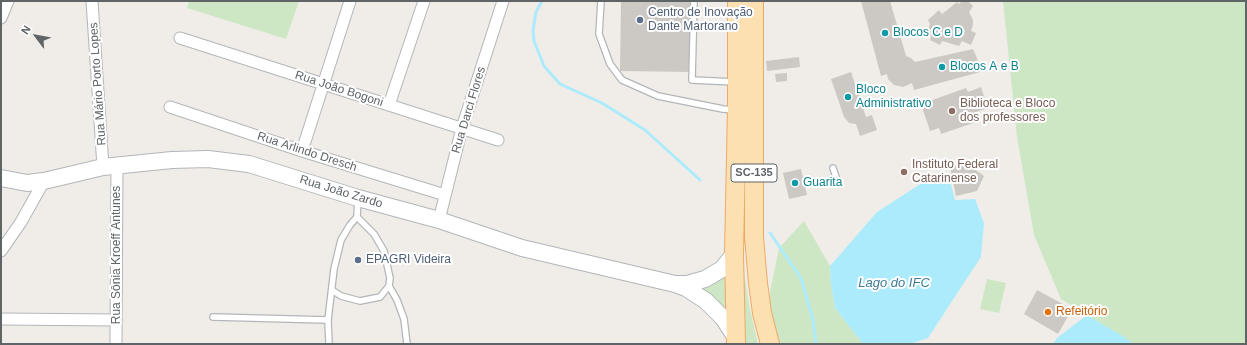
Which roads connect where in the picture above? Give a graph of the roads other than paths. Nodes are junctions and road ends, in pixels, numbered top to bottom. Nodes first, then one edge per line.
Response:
1 (8, 1) edge
2 (92, 1) edge
3 (350, 1) edge
4 (424, 1) edge
5 (503, 1) edge
6 (602, 1) edge
7 (694, 1) edge
8 (737, 1) edge
9 (754, 1) edge
10 (1, 18) edge
11 (180, 38) dead end
12 (737, 82) junction
13 (322, 83) junction
14 (389, 105) junction
15 (170, 106) dead end
16 (737, 110) junction
17 (462, 128) junction
18 (498, 140) dead end
19 (302, 151) junction
20 (110, 167) junction
21 (833, 168) dead end
22 (1, 178) edge
23 (836, 180) dead end
24 (44, 181) junction
25 (445, 195) junction
26 (358, 198) junction
27 (357, 217) junction
28 (439, 220) junction
29 (1, 251) edge
30 (734, 254) junction
31 (675, 284) junction
32 (389, 286) junction
33 (332, 290) junction
34 (213, 317) dead end
35 (1, 319) edge
36 (116, 320) junction
37 (328, 320) junction
38 (736, 341) edge
39 (116, 344) edge
40 (329, 344) edge
41 (407, 344) edge
42 (770, 344) edge

1 - 10 street
2 - 20 street, Rua Mário Porto Lopes
3 - 13 street
4 - 14 street
5 - 17 street, Rua Darci Flores
6 - 16 lane
7 - 12 lane
8 - 12 main road, SC-135
9 - 42 main road, SC-135
11 - 13 street, Rua João Bogoni
12 - 16 main road, SC-135
13 - 14 street, Rua João Bogoni
13 - 19 street
14 - 17 street, Rua João Bogoni
15 - 19 street, Rua Arlindo Dresch
16 - 30 main road, SC-135
17 - 18 street, Rua João Bogoni
17 - 25 street, Rua Darci Flores
19 - 25 street, Rua Arlindo Dresch
20 - 24 main road, Rua João Zardo
20 - 26 main road, Rua João Zardo
20 - 36 street, Rua Sônia Kroeff Antunes
21 - 23 lane
22 - 24 main road, Rua João Zardo
24 - 29 street
25 - 28 street, Rua Darci Flores
26 - 27 lane
26 - 28 main road, Rua João Zardo
27 - 32 lane
27 - 33 lane
28 - 31 main road, Rua João Zardo
30 - 31 main road, Rua João Zardo
30 - 38 main road, SC-135
31 - 38 main road, Rua João Zardo
32 - 33 lane
32 - 41 lane
33 - 37 lane
34 - 37 lane
35 - 36 street
36 - 39 street, Rua Sônia Kroeff Antunes
37 - 40 lane

